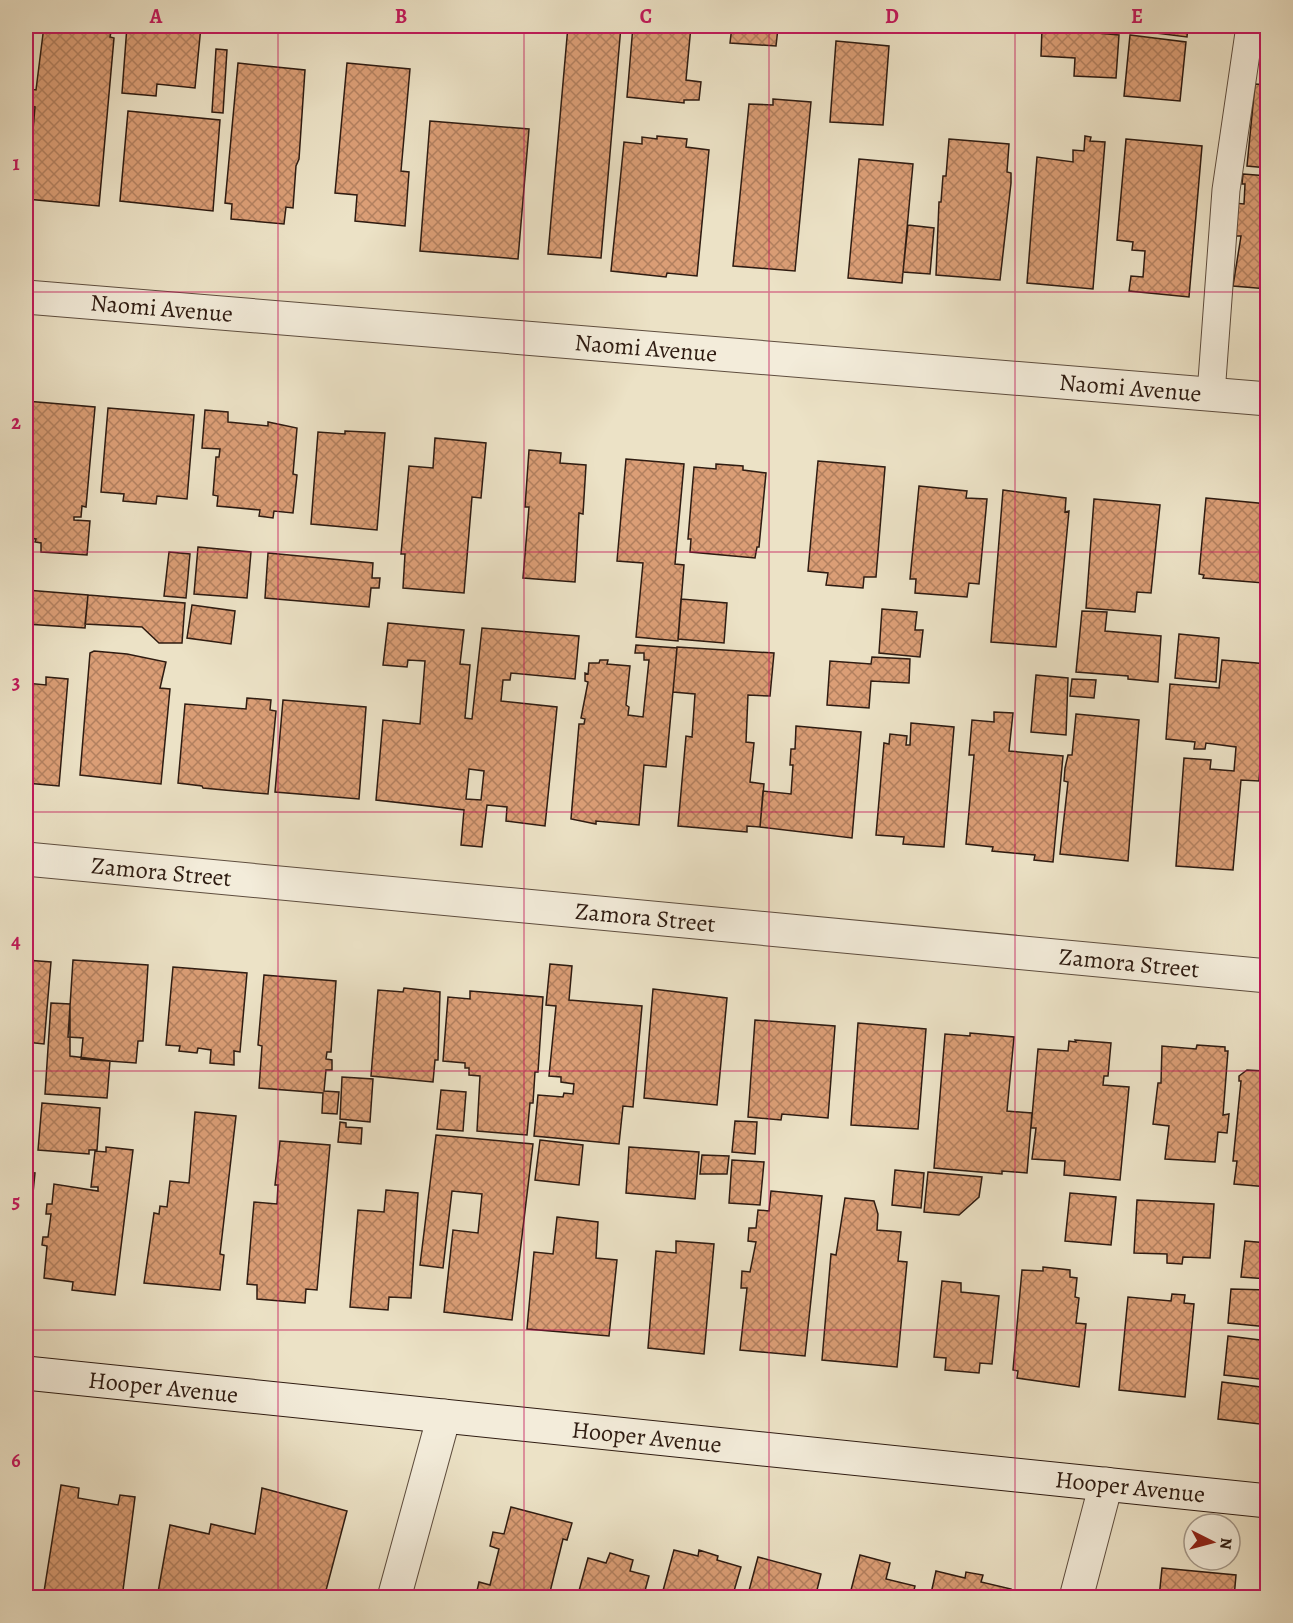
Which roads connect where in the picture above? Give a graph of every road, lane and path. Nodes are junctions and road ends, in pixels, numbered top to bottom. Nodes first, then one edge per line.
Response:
1 (1250, 26) edge
2 (26, 297) edge
3 (1211, 394) junction
4 (1268, 399) edge
5 (26, 858) edge
6 (1268, 976) edge
7 (26, 1373) edge
8 (444, 1416) junction
9 (1106, 1484) junction
10 (1268, 1501) edge
11 (394, 1598) edge
12 (1076, 1598) edge

1 - 3 lane
2 - 3 street, Naomi Avenue
3 - 4 street, Naomi Avenue
5 - 6 street, Zamora Street
7 - 8 street, Hooper Avenue
8 - 9 street, Hooper Avenue
8 - 11 street
9 - 10 street, Hooper Avenue
9 - 12 street

